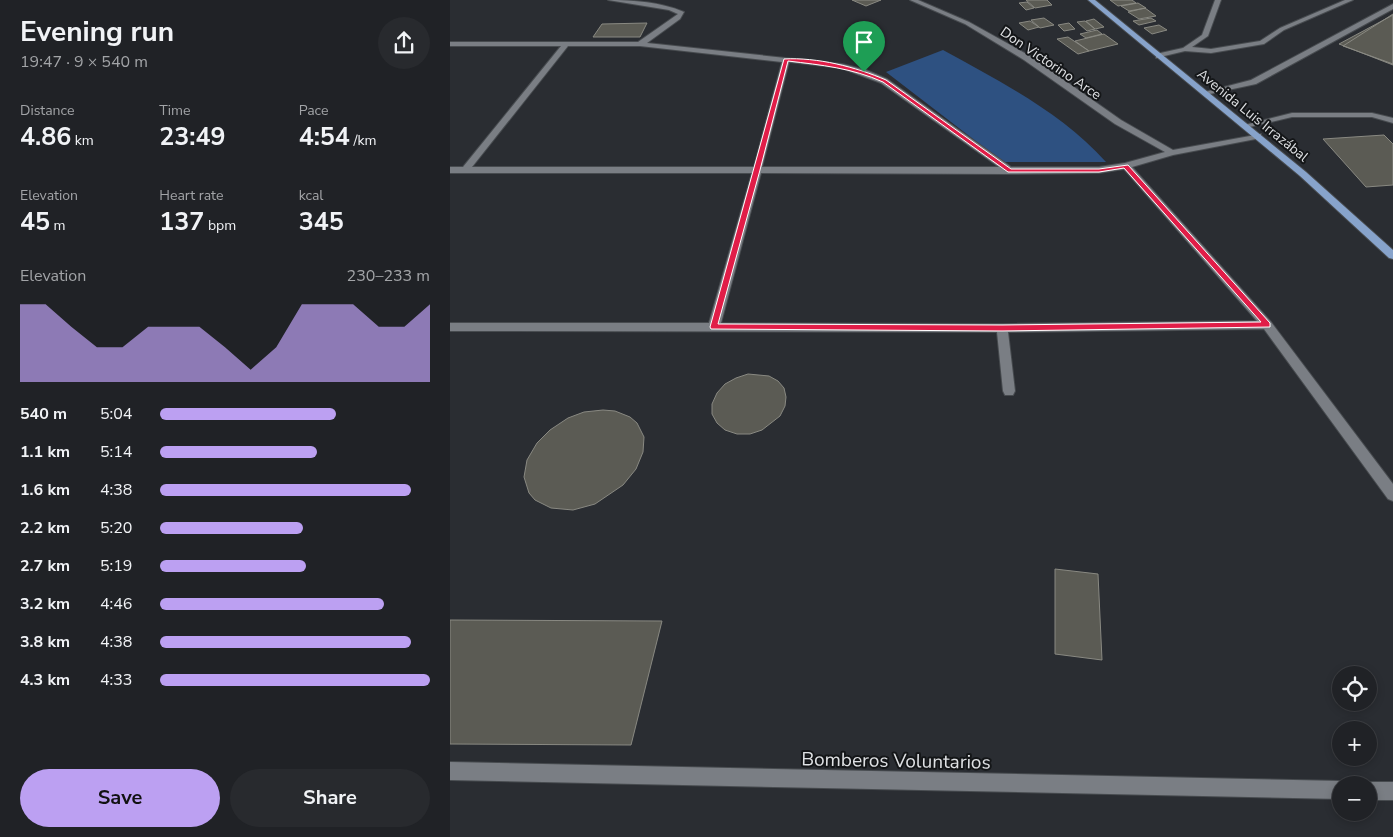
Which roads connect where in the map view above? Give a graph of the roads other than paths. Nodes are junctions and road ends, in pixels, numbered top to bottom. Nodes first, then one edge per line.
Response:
1 (611, 0) edge
2 (913, 0) edge
3 (1091, 0) edge
4 (1218, 0) edge
5 (1350, 0) edge
6 (1393, 6) edge
7 (450, 44) edge
8 (566, 44) junction
9 (640, 44) junction
10 (1185, 50) junction
11 (1159, 56) junction
12 (786, 60) junction
13 (1205, 93) junction
14 (1393, 121) edge
15 (1245, 126) junction
16 (1258, 136) junction
17 (1172, 153) junction
18 (1126, 166) junction
19 (450, 170) edge
20 (466, 170) junction
21 (757, 170) junction
22 (1010, 170) junction
23 (1393, 256) edge
24 (1267, 325) junction
25 (450, 327) edge
26 (714, 327) junction
27 (1002, 328) junction
28 (1008, 391) dead end
29 (1393, 495) edge
30 (450, 771) edge
31 (1332, 790) edge
32 (1377, 791) edge
33 (1393, 791) edge

1 - 9 street
2 - 17 street, Don Victorino Arce
3 - 11 main road, Avenida Luis Irrazábal
4 - 10 street
5 - 10 street
6 - 13 street
7 - 8 street
8 - 9 street
8 - 20 street
9 - 12 street
10 - 11 street
11 - 13 main road, Avenida Luis Irrazábal
12 - 21 street
12 - 22 street
13 - 15 main road, Avenida Luis Irrazábal
14 - 15 street
15 - 16 main road, Avenida Luis Irrazábal
16 - 17 street
16 - 23 main road, Avenida Luis Irrazábal
17 - 18 street
18 - 22 street
18 - 24 street
19 - 20 street
20 - 21 street
21 - 22 street
21 - 26 street
24 - 27 street
24 - 29 street
25 - 26 street
26 - 27 street
27 - 28 street
30 - 31 street, Bomberos Voluntarios
32 - 33 street

